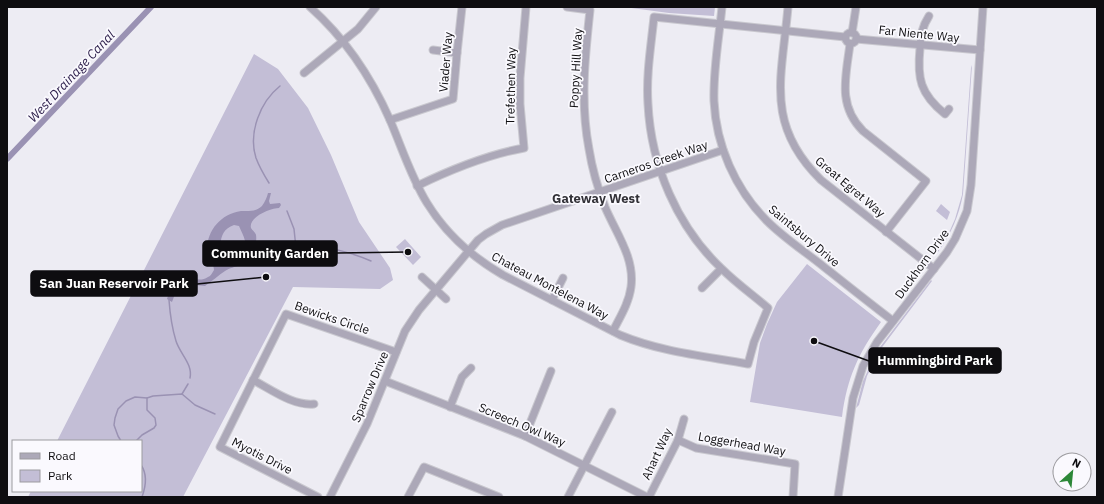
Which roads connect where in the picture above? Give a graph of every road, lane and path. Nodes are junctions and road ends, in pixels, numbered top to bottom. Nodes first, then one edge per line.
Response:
1 (310, 7) edge
2 (376, 7) edge
3 (462, 7) edge
4 (526, 7) edge
5 (567, 7) edge
6 (722, 7) edge
7 (788, 7) edge
8 (856, 7) edge
9 (983, 7) edge
10 (930, 16) dead end
11 (720, 24) junction
12 (786, 31) junction
13 (854, 36) junction
14 (848, 41) junction
15 (343, 42) junction
16 (920, 46) junction
17 (433, 50) dead end
18 (980, 50) junction
19 (457, 53) junction
20 (304, 73) dead end
21 (949, 109) dead end
22 (390, 120) junction
23 (724, 150) junction
24 (661, 171) junction
25 (417, 186) junction
26 (600, 192) junction
27 (886, 232) junction
28 (469, 252) junction
29 (721, 269) junction
30 (934, 269) junction
31 (422, 277) dead end
32 (563, 278) dead end
33 (702, 288) dead end
34 (436, 290) junction
35 (446, 299) dead end
36 (552, 300) junction
37 (893, 321) junction
38 (613, 331) junction
39 (396, 352) junction
40 (471, 368) dead end
41 (551, 371) dead end
42 (254, 380) junction
43 (385, 381) junction
44 (314, 404) dead end
45 (450, 407) junction
46 (612, 412) dead end
47 (684, 419) dead end
48 (525, 436) junction
49 (678, 440) junction
50 (583, 465) junction
51 (318, 497) edge
52 (330, 497) edge
53 (408, 497) edge
54 (499, 497) edge
55 (568, 497) edge
56 (648, 497) edge
57 (793, 497) edge
58 (838, 497) edge

1 - 15 street, Chateau Montelena Way
2 - 15 street
3 - 19 street, Viader Way
4 - 25 street, Trefethen Way
5 - 26 street, Poppy Hill Way
6 - 11 street, Saintsbury Drive
7 - 12 street, Great Egret Way
8 - 13 street
9 - 18 street, Duckhorn Drive
10 - 16 street
11 - 12 street
11 - 23 street, Saintsbury Drive
11 - 24 street
12 - 14 street
12 - 27 street, Great Egret Way
13 - 14 street
13 - 16 street, Far Niente Way
14 - 27 street
15 - 20 street
15 - 22 street, Chateau Montelena Way
16 - 18 street, Far Niente Way
16 - 21 street
17 - 19 street
18 - 30 street, Duckhorn Drive
19 - 22 street, Viader Way
22 - 25 street, Chateau Montelena Way
23 - 24 street, Carneros Creek Way
23 - 37 street, Saintsbury Drive
24 - 26 street, Carneros Creek Way
24 - 29 street
25 - 28 street, Chateau Montelena Way
26 - 28 street, Carneros Creek Way
26 - 38 street, Poppy Hill Way
27 - 30 street, Great Egret Way
28 - 34 street, Carneros Creek Way
28 - 36 street, Chateau Montelena Way
29 - 33 street
29 - 38 street, Chateau Montelena Way
30 - 37 street, Duckhorn Drive
31 - 34 street
32 - 36 street
34 - 35 street
34 - 39 street, Sparrow Drive
36 - 38 street, Chateau Montelena Way
37 - 58 street, Duckhorn Drive
39 - 42 street, Bewicks Circle
39 - 43 street, Sparrow Drive
40 - 45 street
41 - 48 street
42 - 44 street
42 - 51 street, Myotis Drive
43 - 45 street, Screech Owl Way
43 - 52 street, Sparrow Drive
45 - 48 street, Screech Owl Way
46 - 50 street
47 - 49 street, Ahart Way
48 - 50 street, Screech Owl Way
49 - 56 street, Ahart Way
49 - 57 street, Loggerhead Way
50 - 55 street
50 - 56 street, Screech Owl Way
53 - 54 street

